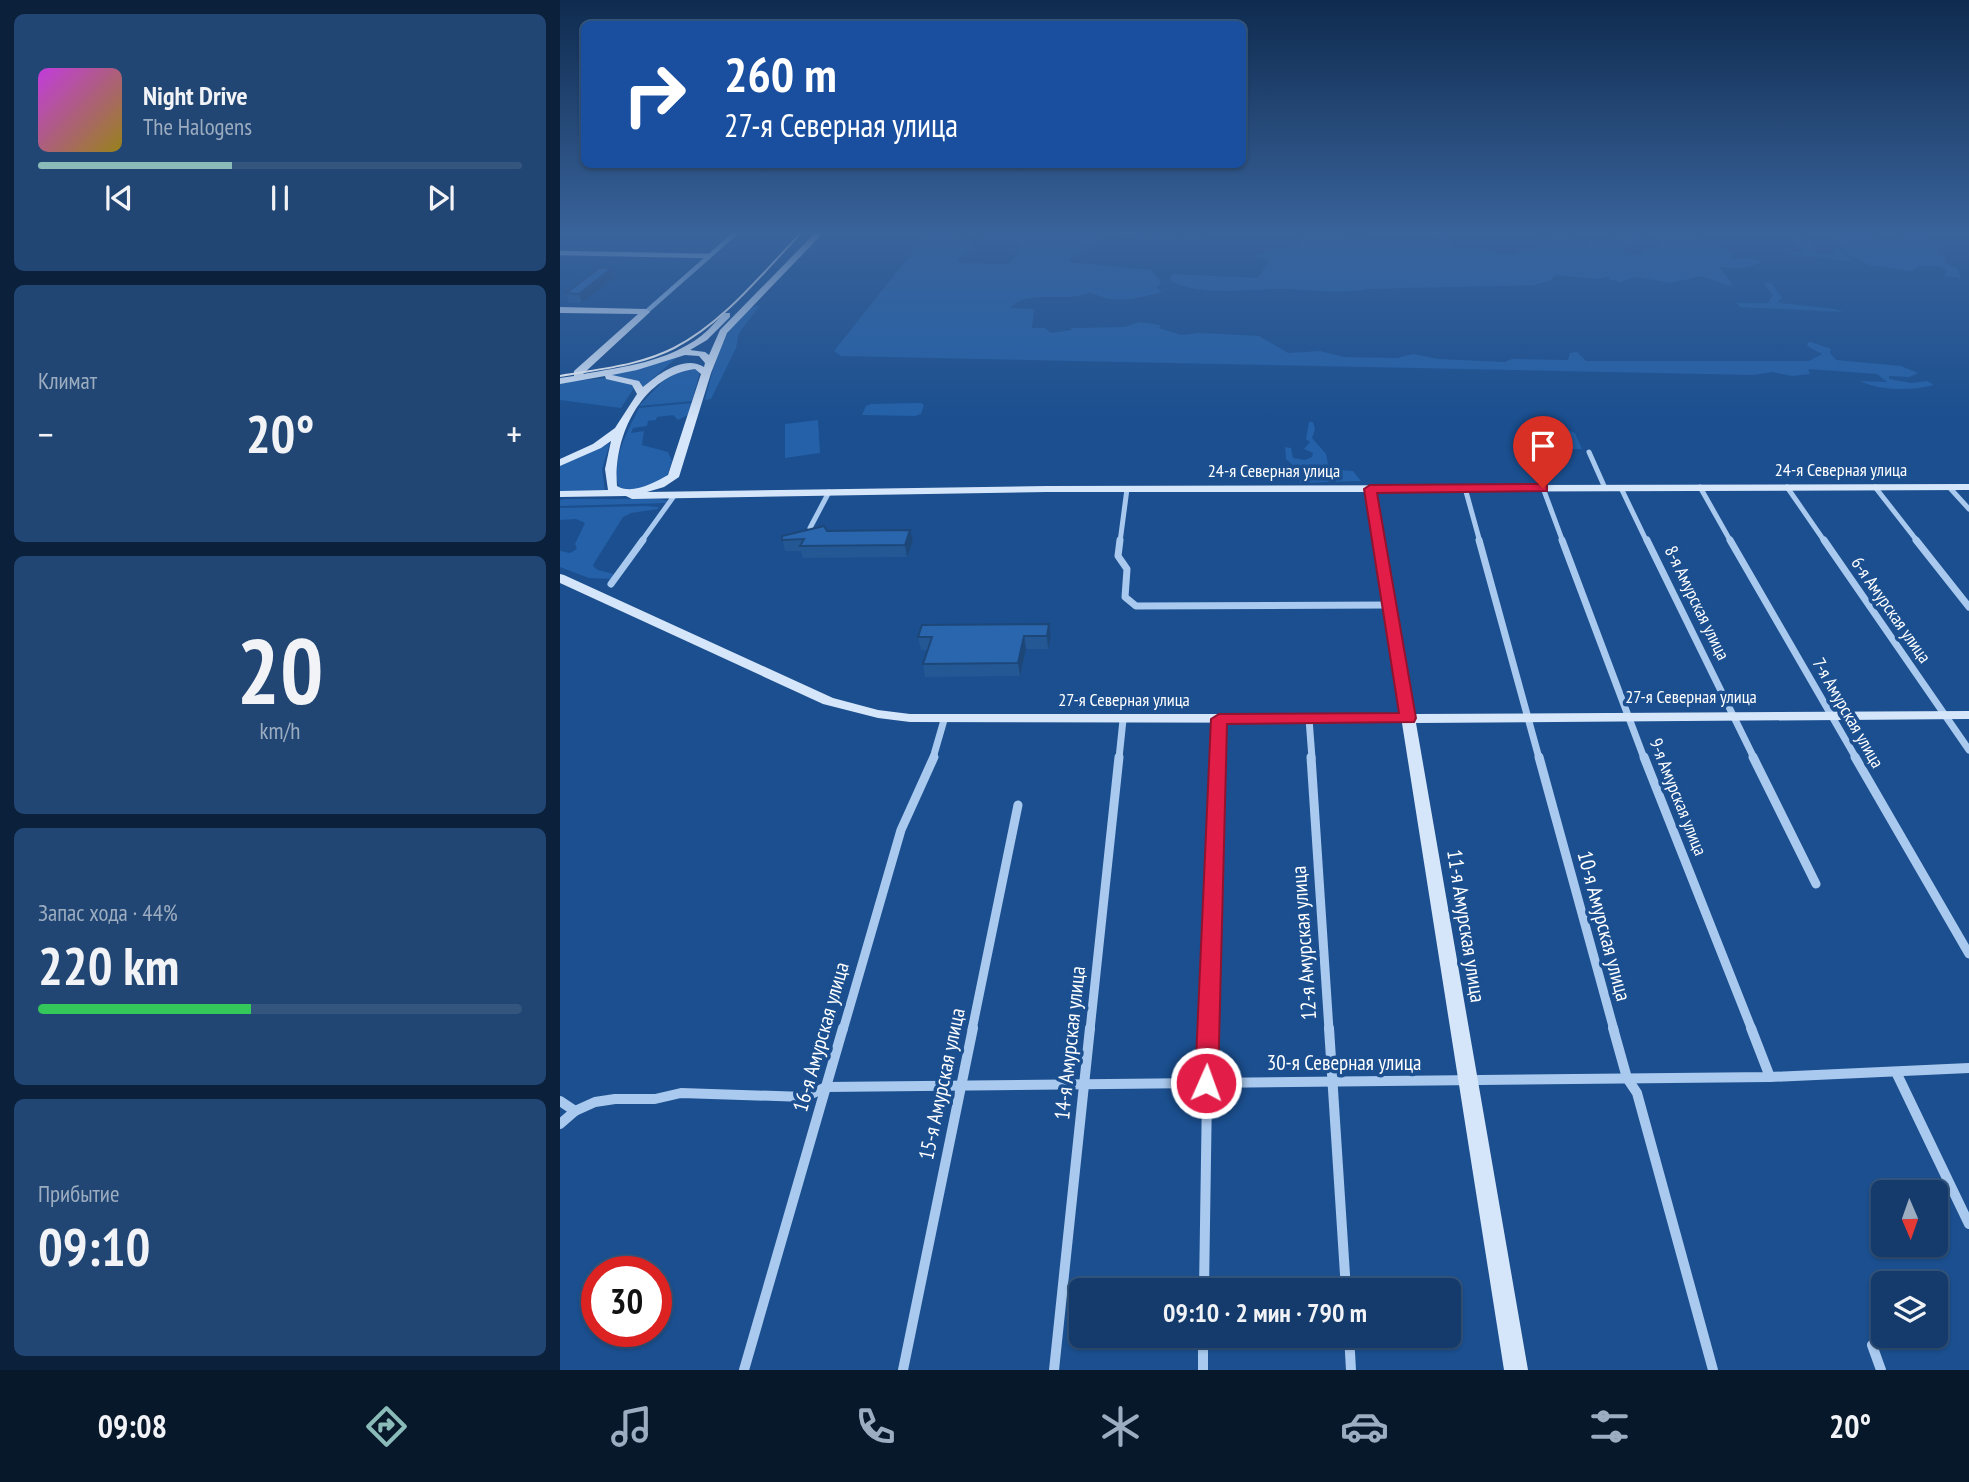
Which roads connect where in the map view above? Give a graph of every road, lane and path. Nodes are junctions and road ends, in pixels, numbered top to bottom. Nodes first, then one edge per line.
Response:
1 (666, 294) edge
2 (754, 294) edge
3 (560, 310) edge
4 (646, 312) junction
5 (732, 316) junction
6 (704, 338) junction
7 (688, 352) junction
8 (675, 355) junction
9 (708, 368) junction
10 (665, 374) junction
11 (580, 377) junction
12 (560, 381) edge
13 (642, 393) junction
14 (621, 429) junction
15 (1589, 452) dead end
16 (560, 463) edge
17 (673, 477) junction
18 (1700, 487) junction
19 (1787, 487) junction
20 (1875, 487) junction
21 (1949, 487) junction
22 (1969, 487) edge
23 (1465, 488) junction
24 (1543, 488) junction
25 (1605, 488) junction
26 (1621, 488) junction
27 (1127, 489) junction
28 (1370, 489) junction
29 (829, 492) junction
30 (625, 493) junction
31 (705, 493) junction
32 (560, 494) edge
33 (674, 496) junction
34 (1969, 509) edge
35 (810, 528) edge
36 (560, 578) edge
37 (611, 584) dead end
38 (1390, 606) junction
39 (1969, 607) edge
40 (1945, 715) junction
41 (1969, 715) edge
42 (1734, 716) junction
43 (1832, 716) junction
44 (1628, 717) junction
45 (1408, 718) junction
46 (1530, 718) junction
47 (1219, 719) junction
48 (1309, 719) junction
49 (944, 720) junction
50 (1123, 720) junction
51 (1969, 750) edge
52 (1018, 805) dead end
53 (1816, 884) dead end
54 (1969, 954) edge
55 (1969, 1068) edge
56 (1896, 1072) junction
57 (1770, 1077) junction
58 (1627, 1078) junction
59 (1333, 1082) junction
60 (1468, 1082) junction
61 (1206, 1083) junction
62 (962, 1084) junction
63 (1085, 1084) junction
64 (826, 1087) junction
65 (560, 1101) edge
66 (575, 1111) junction
67 (560, 1124) edge
68 (1969, 1224) edge
69 (1204, 1278) edge
70 (1345, 1278) edge
71 (1203, 1348) edge
72 (1350, 1348) edge
73 (1873, 1348) edge
74 (744, 1370) edge
75 (904, 1370) edge
76 (1054, 1370) edge
77 (1203, 1370) edge
78 (1351, 1370) edge
79 (1516, 1370) edge
80 (1713, 1370) edge
81 (1881, 1370) edge

1 - 4 street
2 - 5 main road
3 - 4 main road
4 - 11 main road
5 - 6 main road
5 - 9 main road
6 - 7 main road
6 - 8 main road
7 - 8 main road
7 - 9 main road
7 - 10 main road
8 - 11 main road
9 - 10 main road
9 - 17 main road
10 - 13 main road
11 - 12 main road
11 - 13 main road
13 - 14 main road
14 - 16 main road
14 - 30 main road
15 - 25 street
17 - 30 main road
17 - 31 main road, 24-я Северная улица
18 - 19 main road, 24-я Северная улица
18 - 26 main road, 24-я Северная улица
18 - 43 street, 7-я Амурская улица
19 - 20 main road, 24-я Северная улица
19 - 40 street, 6-я Амурская улица
20 - 21 main road, 24-я Северная улица
20 - 39 street
21 - 22 main road, 24-я Северная улица
21 - 34 street
23 - 24 main road, 24-я Северная улица
23 - 28 main road, 24-я Северная улица
23 - 46 street, 10-я Амурская улица
24 - 25 main road, 24-я Северная улица
24 - 44 street, 9-я Амурская улица
25 - 26 main road, 24-я Северная улица
26 - 42 street, 8-я Амурская улица
27 - 28 main road, 24-я Северная улица
27 - 29 main road, 24-я Северная улица
27 - 38 street
28 - 38 main road, 11-я Амурская улица
29 - 31 main road, 24-я Северная улица
29 - 35 street
30 - 32 main road, 24-я Северная улица
30 - 33 main road, 24-я Северная улица
31 - 33 main road, 24-я Северная улица
33 - 37 street
36 - 49 main road, 27-я Северная улица
38 - 45 main road, 11-я Амурская улица
40 - 41 main road, 27-я Северная улица
40 - 43 main road, 27-я Северная улица
40 - 51 street, 6-я Амурская улица
42 - 43 main road, 27-я Северная улица
42 - 44 main road, 27-я Северная улица
42 - 53 street, 8-я Амурская улица
43 - 54 street, 7-я Амурская улица
44 - 46 main road, 27-я Северная улица
44 - 57 street, 9-я Амурская улица
45 - 46 main road, 27-я Северная улица
45 - 48 main road, 27-я Северная улица
45 - 60 main road, 11-я Амурская улица
46 - 58 street, 10-я Амурская улица
47 - 48 main road, 27-я Северная улица
47 - 50 main road, 27-я Северная улица
47 - 61 street
48 - 59 street, 12-я Амурская улица
49 - 50 main road, 27-я Северная улица
49 - 64 street, 16-я Амурская улица
50 - 63 street, 14-я Амурская улица
52 - 62 street, 15-я Амурская улица
55 - 56 street, 30-я Северная улица
56 - 57 street, 30-я Северная улица
56 - 68 street
57 - 58 street, 30-я Северная улица
58 - 60 street, 30-я Северная улица
58 - 80 street, 10-я Амурская улица
59 - 60 street, 30-я Северная улица
59 - 61 street, 30-я Северная улица
59 - 70 street, 12-я Амурская улица
60 - 79 main road, 11-я Амурская улица
61 - 63 street, 30-я Северная улица
61 - 69 street
62 - 63 street, 30-я Северная улица
62 - 64 street, 30-я Северная улица
62 - 75 street, 15-я Амурская улица
63 - 76 street, 14-я Амурская улица
64 - 66 street, 30-я Северная улица
64 - 74 street, 16-я Амурская улица
65 - 66 street
66 - 67 street
71 - 77 street
72 - 78 street
73 - 81 street

